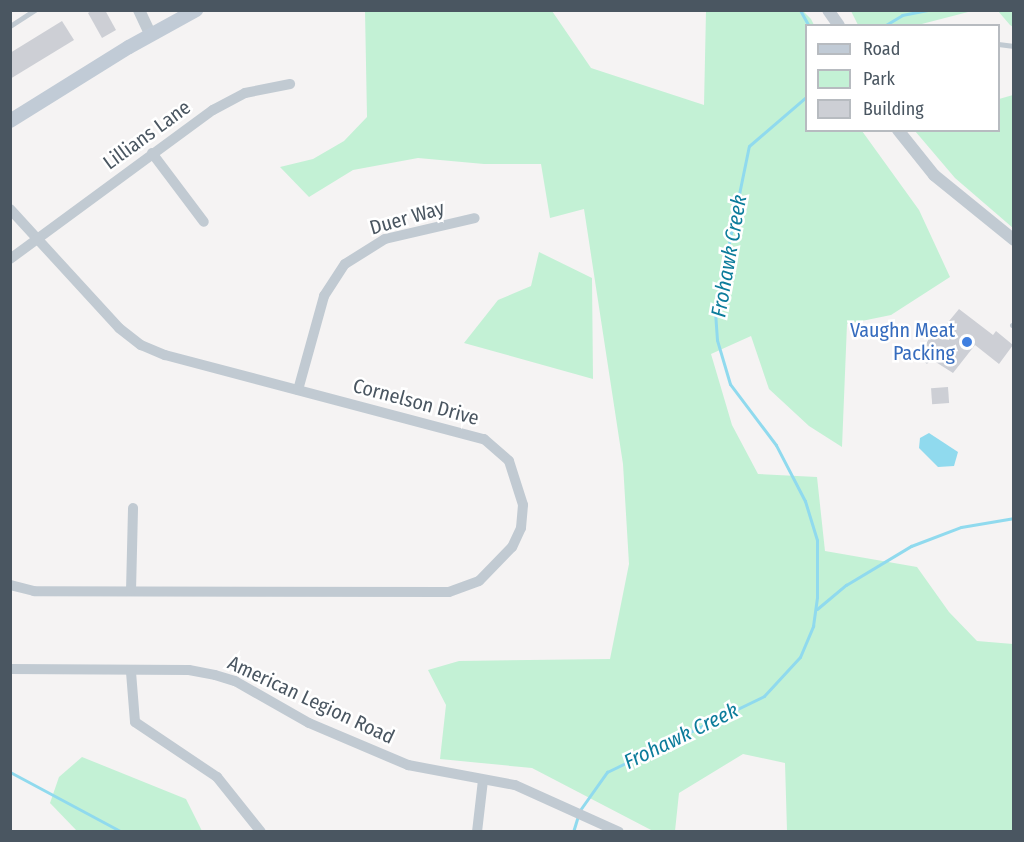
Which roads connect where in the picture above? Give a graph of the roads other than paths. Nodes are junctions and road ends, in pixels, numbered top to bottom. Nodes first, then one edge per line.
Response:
1 (35, 10) edge
2 (139, 10) edge
3 (196, 10) edge
4 (828, 10) edge
5 (838, 24) edge
6 (10, 26) edge
7 (150, 34) junction
8 (290, 84) dead end
9 (10, 121) edge
10 (900, 132) edge
11 (153, 153) junction
12 (10, 209) edge
13 (475, 218) dead end
14 (204, 222) dead end
15 (36, 237) junction
16 (1014, 240) edge
17 (10, 259) edge
18 (298, 390) junction
19 (133, 508) dead end
20 (10, 585) edge
21 (131, 591) junction
22 (10, 669) edge
23 (131, 672) junction
24 (483, 780) junction
25 (261, 831) edge
26 (477, 831) edge
27 (619, 831) edge

1 - 6 lane
2 - 7 street
3 - 7 main road
4 - 5 street
7 - 9 main road
8 - 11 street, Lillians Lane
10 - 16 street
11 - 14 street
11 - 15 street, Lillians Lane
12 - 15 street, Cornelson Drive
13 - 18 street, Duer Way
15 - 17 street
15 - 18 street, Cornelson Drive
18 - 21 street, Cornelson Drive
19 - 21 street
20 - 21 street, Cornelson Drive
22 - 23 street, American Legion Road
23 - 24 street, American Legion Road
23 - 25 street
24 - 26 street
24 - 27 street, American Legion Road

